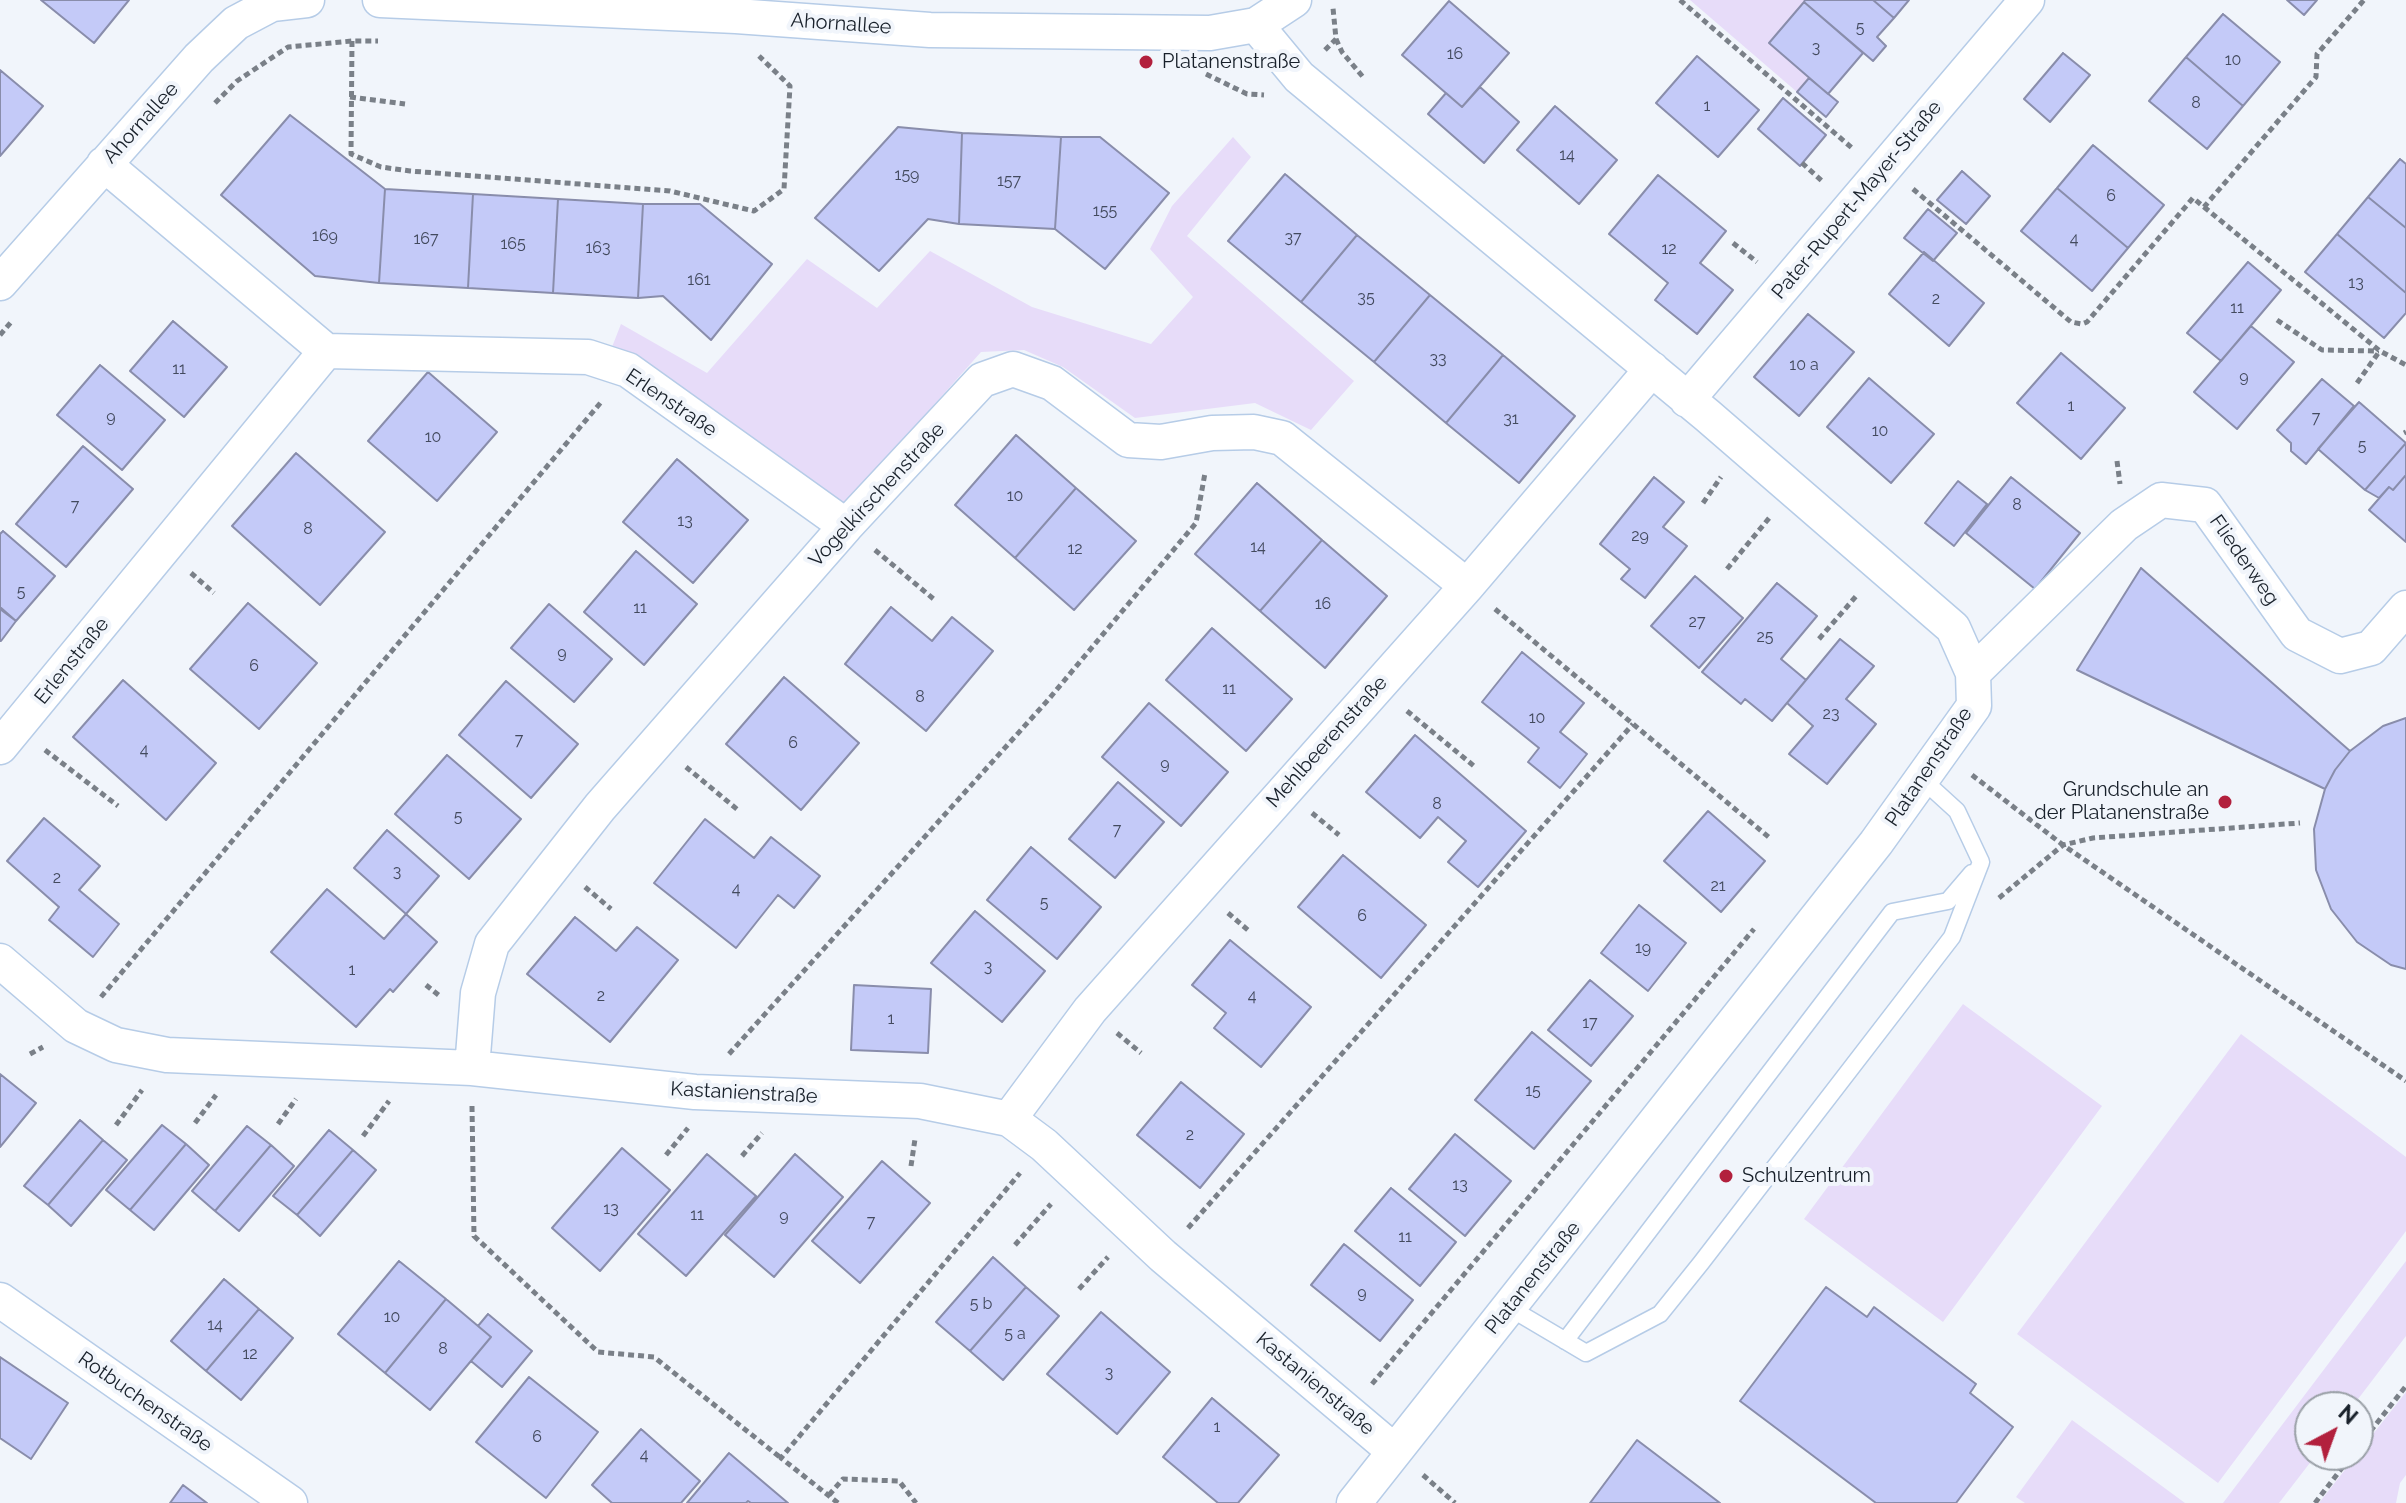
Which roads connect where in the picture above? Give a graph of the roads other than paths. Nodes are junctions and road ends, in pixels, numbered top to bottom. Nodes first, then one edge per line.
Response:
1 (307, 0) edge
2 (380, 0) edge
3 (1294, 0) edge
4 (2027, 0) edge
5 (794, 10) edge
6 (231, 11) edge
7 (1256, 25) junction
8 (104, 164) junction
9 (4, 272) edge
10 (326, 351) junction
11 (1652, 369) junction
12 (1687, 400) junction
13 (846, 526) junction
14 (1467, 586) junction
15 (2406, 608) edge
16 (1973, 673) junction
17 (8, 738) edge
18 (1923, 780) junction
19 (1981, 862) junction
20 (0, 961) edge
21 (472, 1068) junction
22 (1009, 1119) junction
23 (0, 1300) edge
24 (1510, 1308) junction
25 (1565, 1341) junction
26 (1394, 1451) junction
27 (290, 1503) edge
28 (1354, 1503) edge

1 - 6 street, Ahornallee
2 - 5 street, Ahornallee
3 - 7 street, Ahornallee
4 - 12 street, Pater-Rupert-Mayer-Straße
5 - 7 street, Ahornallee
6 - 8 street, Ahornallee
7 - 11 street, Platanenstraße
8 - 9 street, Ahornallee
8 - 10 street
10 - 13 street, Erlenstraße
10 - 17 street, Erlenstraße
11 - 12 street, Platanenstraße
11 - 14 street, Mehlbeerenstraße
12 - 16 street, Platanenstraße
13 - 14 street, Vogelkirschenstraße
13 - 21 street, Vogelkirschenstraße
14 - 22 street, Mehlbeerenstraße
15 - 16 street, Fliederweg
16 - 18 street, Platanenstraße
18 - 19 lane
18 - 24 street, Platanenstraße
19 - 25 lane
19 - 25 lane
20 - 21 street, Kastanienstraße
21 - 22 street, Kastanienstraße
22 - 26 street, Kastanienstraße
23 - 27 street, Rotbuchenstraße
24 - 25 lane
24 - 26 street, Platanenstraße
26 - 28 street, Platanenstraße

